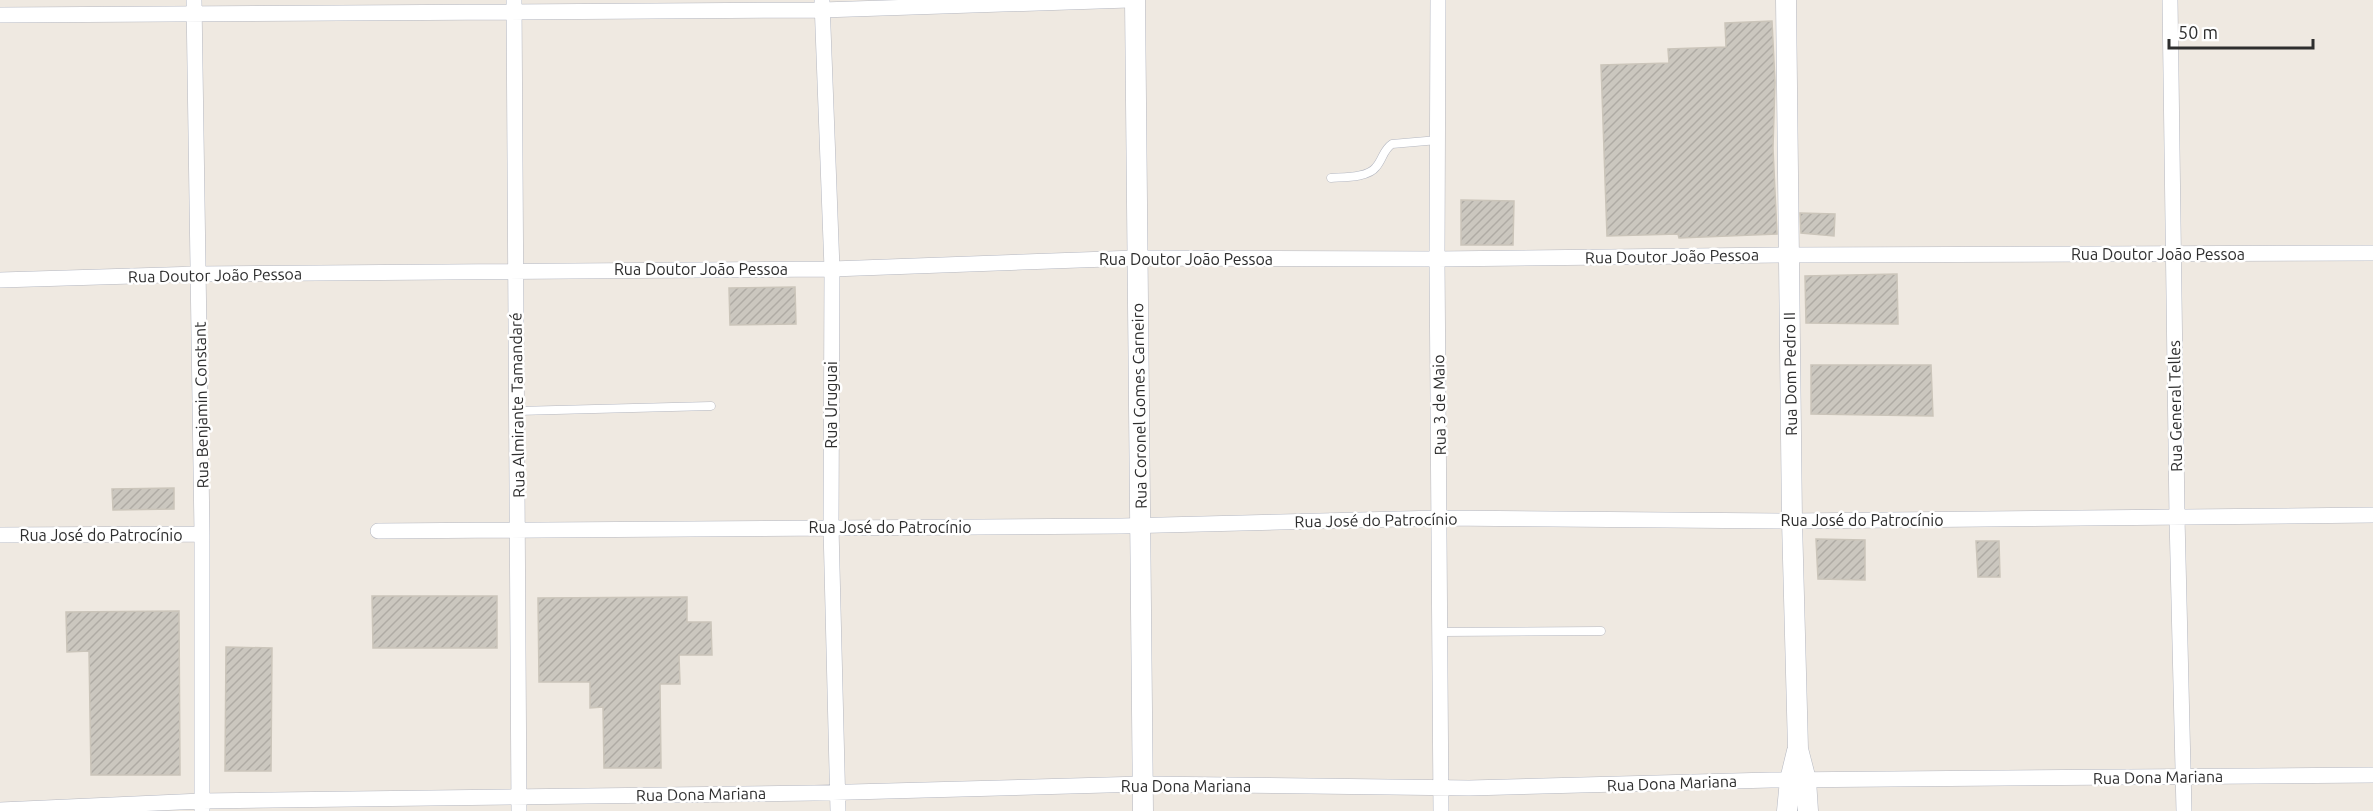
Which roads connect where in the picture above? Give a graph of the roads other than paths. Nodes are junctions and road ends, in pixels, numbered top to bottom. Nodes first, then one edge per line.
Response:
1 (1129, 0) edge
2 (1135, 0) edge
3 (1438, 0) edge
4 (1786, 0) edge
5 (2170, 0) edge
6 (822, 5) edge
7 (514, 6) edge
8 (194, 7) edge
9 (0, 15) edge
10 (1438, 140) junction
11 (1331, 178) dead end
12 (2373, 253) edge
13 (2173, 254) junction
14 (1789, 255) junction
15 (1136, 258) junction
16 (1437, 259) junction
17 (832, 269) junction
18 (516, 271) junction
19 (199, 274) junction
20 (0, 280) edge
21 (711, 406) dead end
22 (517, 411) junction
23 (2373, 515) edge
24 (2177, 517) junction
25 (1440, 518) junction
26 (1792, 521) junction
27 (1140, 525) junction
28 (831, 527) junction
29 (519, 530) junction
30 (378, 531) dead end
31 (202, 534) junction
32 (0, 536) edge
33 (1601, 631) dead end
34 (1441, 632) junction
35 (2373, 775) edge
36 (2183, 777) junction
37 (1798, 780) junction
38 (1143, 784) junction
39 (1441, 788) junction
40 (837, 792) junction
41 (519, 804) edge
42 (202, 806) edge
43 (0, 810) edge
44 (838, 811) edge
45 (1143, 811) edge
46 (1441, 811) edge
47 (1787, 811) edge
48 (1808, 811) edge
49 (2184, 811) edge

1 - 6 street
2 - 15 street, Rua Coronel Gomes Carneiro
3 - 10 street, Rua 3 de Maio
4 - 14 street, Rua Dom Pedro II
5 - 13 street, Rua General Telles
6 - 7 street
6 - 17 street, Rua Uruguai
7 - 8 street
7 - 18 street, Rua Almirante Tamandaré
8 - 9 street
8 - 19 street, Rua Benjamin Constant
10 - 11 lane
10 - 16 street, Rua 3 de Maio
12 - 13 street, Rua Doutor João Pessoa
13 - 14 street, Rua Doutor João Pessoa
13 - 24 street, Rua General Telles
14 - 16 street, Rua Doutor João Pessoa
14 - 26 street, Rua Dom Pedro II
15 - 16 street, Rua Doutor João Pessoa
15 - 17 street, Rua Doutor João Pessoa
15 - 27 street, Rua Coronel Gomes Carneiro
16 - 25 street, Rua 3 de Maio
17 - 18 street, Rua Doutor João Pessoa
17 - 28 street, Rua Uruguai
18 - 19 street, Rua Doutor João Pessoa
18 - 22 street, Rua Almirante Tamandaré
19 - 20 street, Rua Doutor João Pessoa
19 - 31 street, Rua Benjamin Constant
21 - 22 lane
22 - 29 street, Rua Almirante Tamandaré
23 - 24 street, Rua José do Patrocínio
24 - 26 street, Rua José do Patrocínio
24 - 36 street, Rua General Telles
25 - 26 street, Rua José do Patrocínio
25 - 27 street, Rua José do Patrocínio
25 - 34 street, Rua 3 de Maio
26 - 37 street, Rua Dom Pedro II
27 - 28 street, Rua José do Patrocínio
27 - 38 street, Rua Coronel Gomes Carneiro
28 - 29 street, Rua José do Patrocínio
28 - 40 street, Rua Uruguai
29 - 30 street, Rua José do Patrocínio
29 - 41 street, Rua Almirante Tamandaré
31 - 32 street, Rua José do Patrocínio
31 - 42 street, Rua Benjamin Constant
33 - 34 lane
34 - 39 street, Rua 3 de Maio
35 - 36 street, Rua Dona Mariana
36 - 37 street, Rua Dona Mariana
36 - 49 street, Rua General Telles
37 - 39 street, Rua Dona Mariana
37 - 47 street, Rua Dom Pedro II
37 - 48 street, Rua Dom Pedro II
38 - 39 street, Rua Dona Mariana
38 - 40 street, Rua Dona Mariana
38 - 45 street, Rua Coronel Gomes Carneiro
39 - 46 street, Rua 3 de Maio
40 - 41 street, Rua Dona Mariana
40 - 44 street, Rua Uruguai
41 - 42 street, Rua Dona Mariana
42 - 43 street, Rua Dona Mariana

